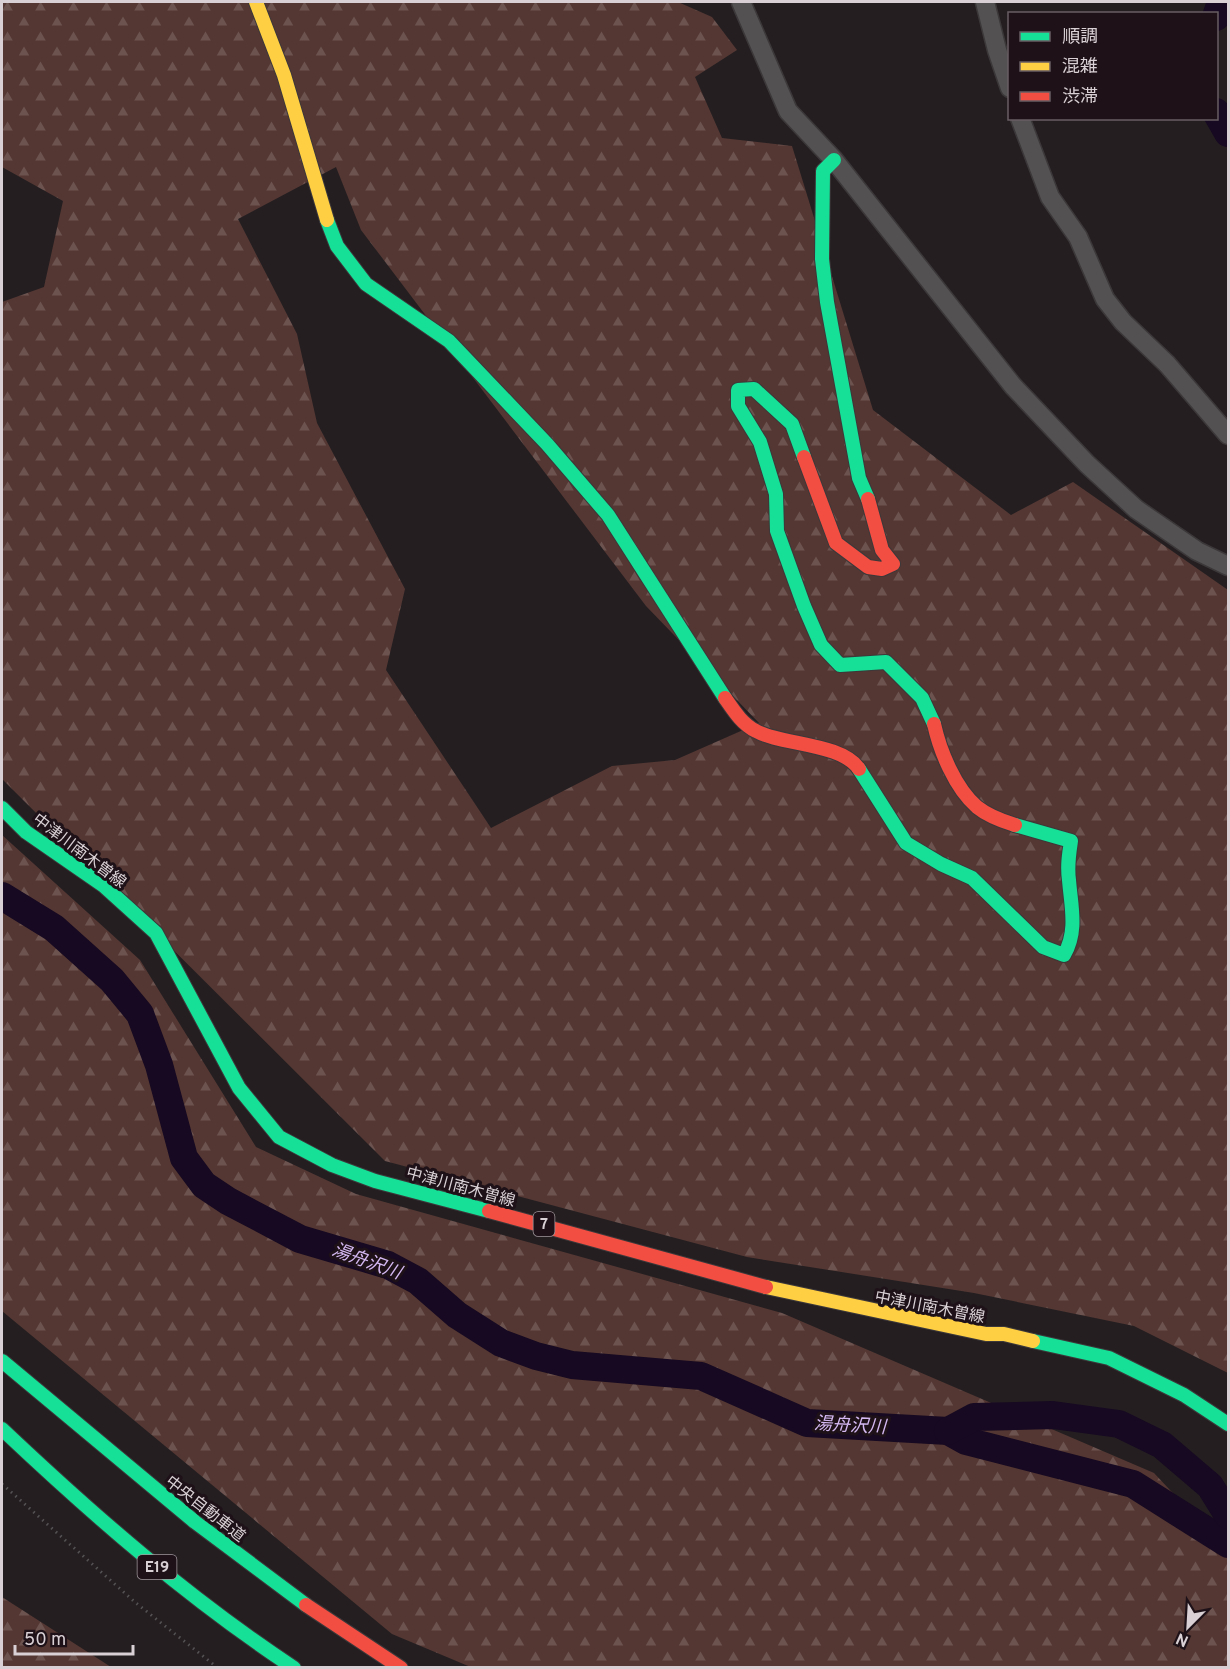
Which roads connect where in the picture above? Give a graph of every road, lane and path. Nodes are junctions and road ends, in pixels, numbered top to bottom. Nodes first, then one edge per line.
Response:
1 (256, 2) edge
2 (741, 2) edge
3 (985, 2) edge
4 (1008, 82) edge
5 (1021, 120) edge
6 (834, 160) junction
7 (1228, 435) edge
8 (1228, 566) edge
9 (2, 808) edge
10 (2, 1360) edge
11 (1228, 1424) edge
12 (2, 1430) edge
13 (2, 1484) edge
14 (218, 1668) edge
15 (294, 1668) edge
16 (401, 1668) edge

1 - 6 main road
2 - 6 street
3 - 4 street
5 - 7 street
6 - 8 street
9 - 11 main road, 中津川南木曽線 / 7
10 - 16 main road, 中央自動車道
12 - 15 main road, E19
13 - 14 path

